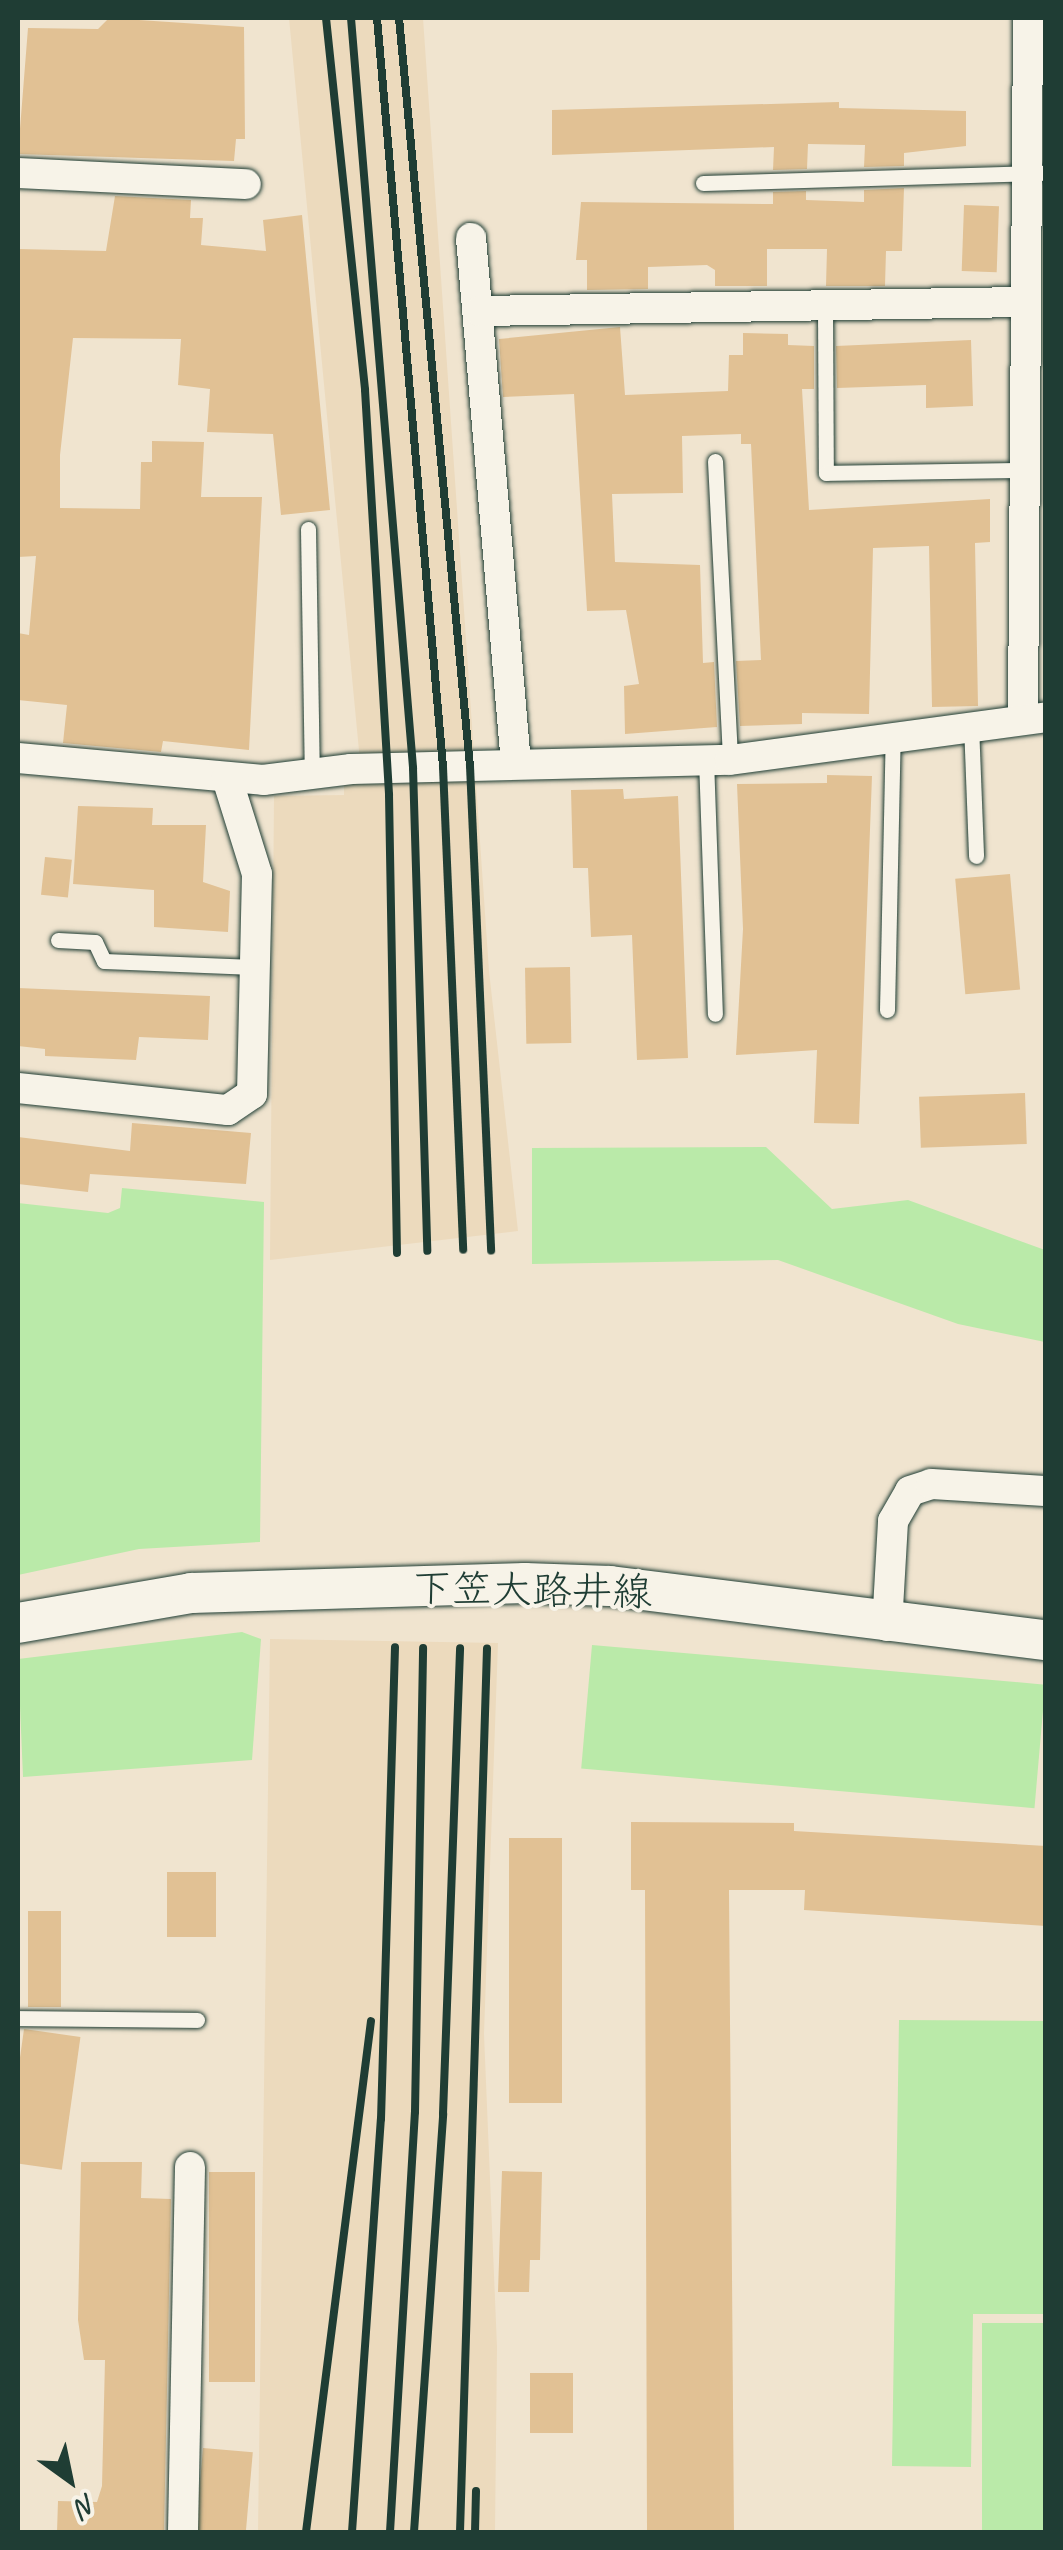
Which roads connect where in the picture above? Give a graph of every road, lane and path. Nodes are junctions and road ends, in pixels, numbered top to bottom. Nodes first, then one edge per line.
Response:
1 (1028, 18) edge
2 (1037, 76) edge
3 (1036, 173) edge
4 (18, 174) edge
5 (703, 183) dead end
6 (246, 184) dead end
7 (471, 238) dead end
8 (1021, 302) junction
9 (825, 308) junction
10 (480, 311) junction
11 (716, 462) dead end
12 (1026, 470) junction
13 (308, 528) dead end
14 (1034, 717) edge
15 (971, 724) junction
16 (892, 734) junction
17 (18, 758) edge
18 (718, 759) junction
19 (516, 764) junction
20 (312, 774) junction
21 (227, 778) junction
22 (976, 856) dead end
23 (58, 940) dead end
24 (254, 967) junction
25 (887, 1010) dead end
26 (715, 1014) dead end
27 (18, 1088) edge
28 (1046, 1491) edge
29 (18, 1623) edge
30 (887, 1626) junction
31 (1046, 1640) edge
32 (18, 2018) edge
33 (196, 2020) dead end
34 (190, 2167) dead end
35 (182, 2532) edge

1 - 2 street
2 - 3 street
3 - 5 lane
3 - 8 street
4 - 6 street
7 - 10 street
8 - 9 street
8 - 12 street
9 - 10 street
9 - 12 lane
10 - 19 street
11 - 18 lane
12 - 14 street
13 - 20 lane
14 - 15 street
15 - 16 street
15 - 22 lane
16 - 18 street
16 - 25 lane
17 - 21 street
18 - 19 street
18 - 26 lane
19 - 20 street
20 - 21 street
21 - 24 street
23 - 24 lane
24 - 27 street
28 - 30 street
29 - 30 main road, 下笠大路井線
30 - 31 main road, 下笠大路井線
32 - 33 lane
34 - 35 street

